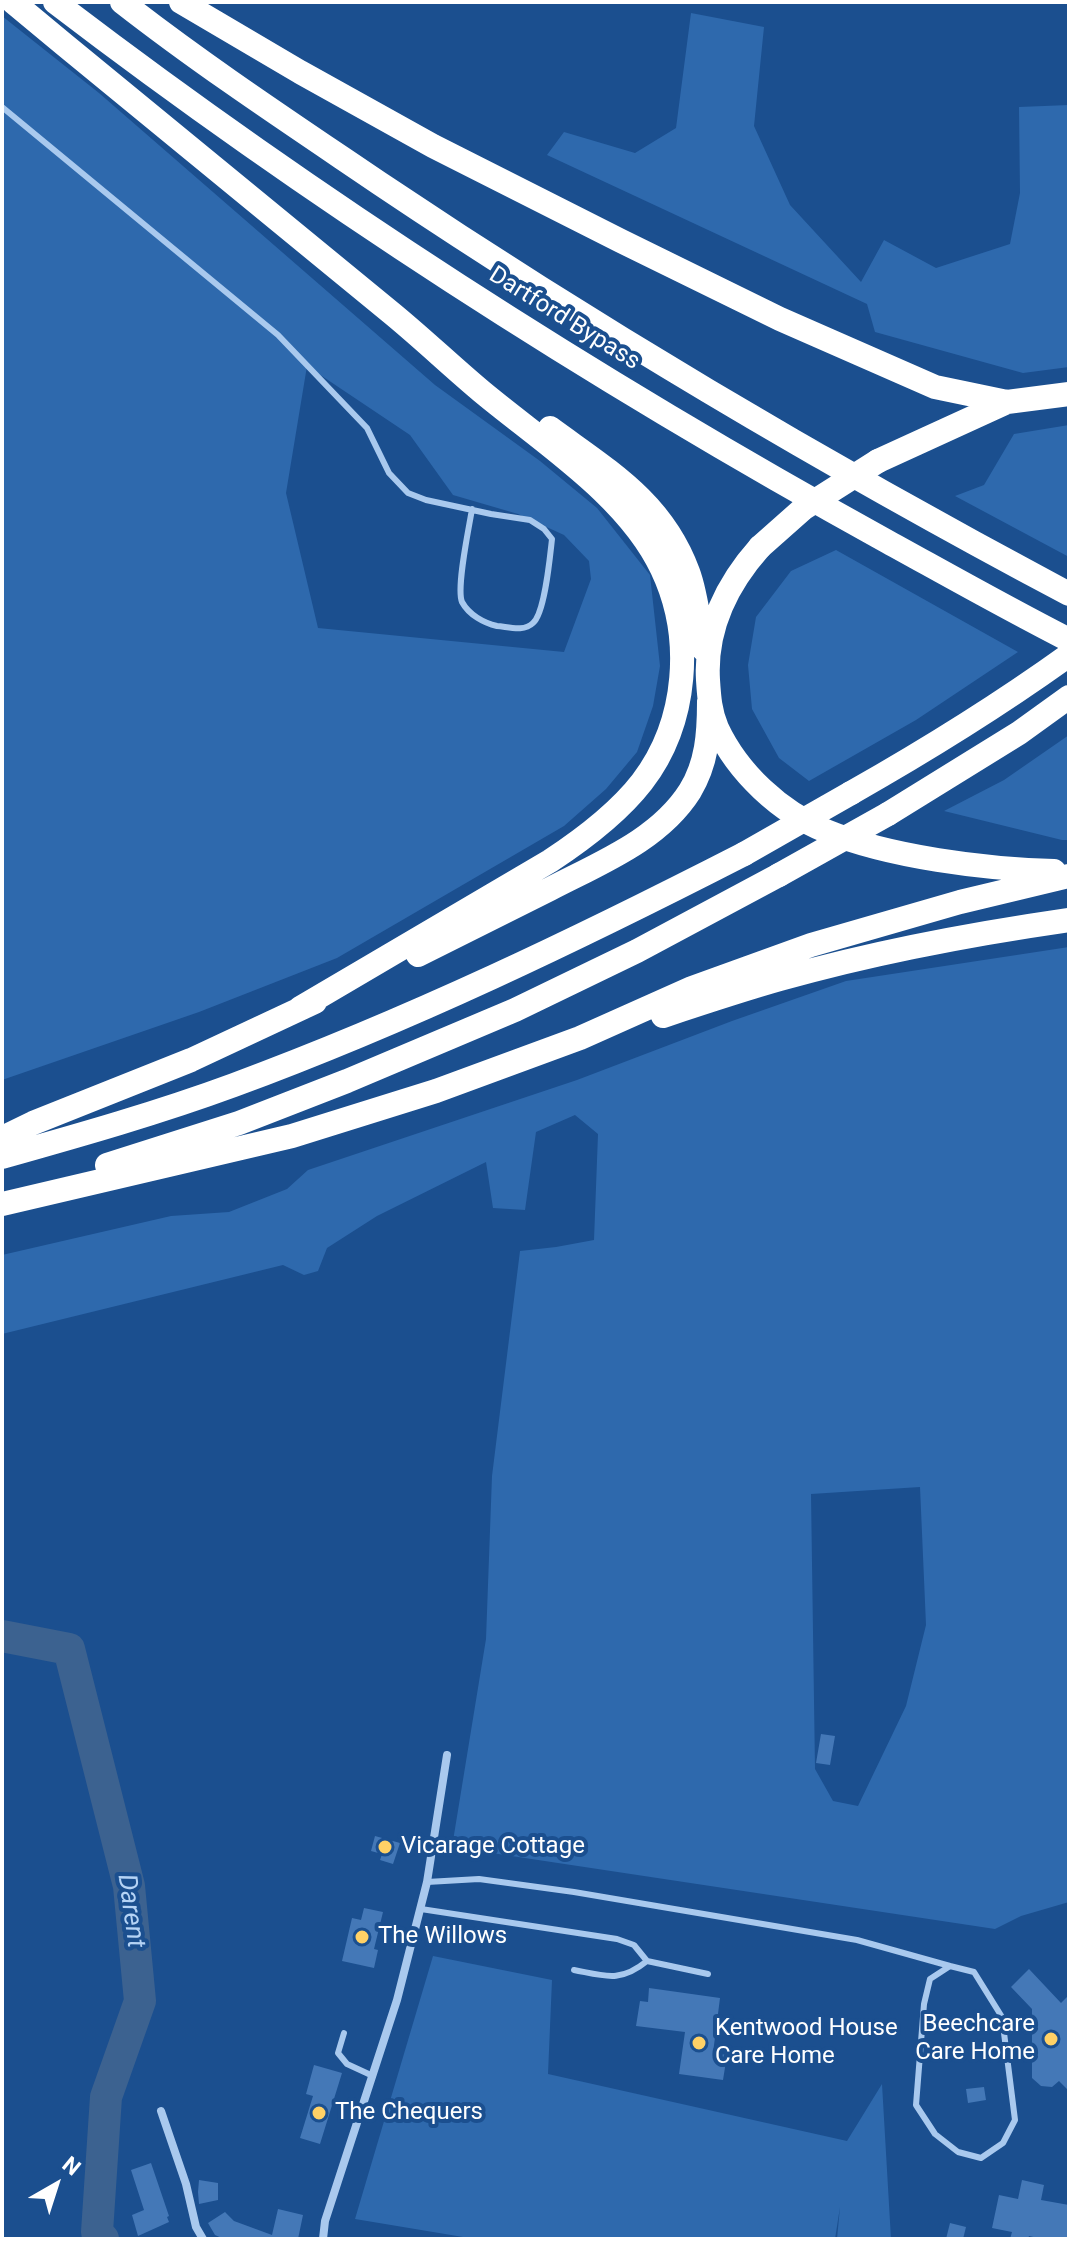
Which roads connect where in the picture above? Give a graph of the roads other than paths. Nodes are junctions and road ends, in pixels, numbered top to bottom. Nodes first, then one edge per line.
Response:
1 (13, 2) edge
2 (55, 2) edge
3 (122, 2) edge
4 (181, 2) edge
5 (2, 107) edge
6 (392, 313) junction
7 (1069, 394) edge
8 (1007, 402) junction
9 (472, 509) junction
10 (1069, 594) edge
11 (1069, 640) edge
12 (1069, 655) edge
13 (707, 664) junction
14 (1069, 697) edge
15 (709, 702) junction
16 (1069, 874) edge
17 (1069, 920) edge
18 (300, 1008) junction
19 (580, 1038) junction
20 (2, 1138) edge
21 (2, 1157) edge
22 (2, 1202) edge
23 (447, 1755) dead end
24 (427, 1882) junction
25 (421, 1909) junction
26 (647, 1961) junction
27 (950, 1966) junction
28 (574, 1970) dead end
29 (708, 1974) dead end
30 (344, 2033) dead end
31 (373, 2076) junction
32 (352, 2108) dead end
33 (161, 2111) dead end
34 (362, 2111) junction
35 (203, 2239) edge
36 (323, 2239) edge

1 - 6 highway
2 - 11 highway, Dartford Bypass
3 - 10 highway, Dartford Bypass
4 - 8 highway
5 - 9 lane
6 - 13 highway
6 - 18 highway
7 - 8 highway
8 - 13 highway, bridge
9 - 9 lane
12 - 21 highway, bridge
13 - 15 highway
14 - 22 highway, bridge
15 - 16 highway
15 - 18 highway
16 - 19 highway
17 - 19 highway
18 - 20 highway
19 - 22 highway
23 - 24 street
24 - 25 street
24 - 27 lane
25 - 26 lane
25 - 31 street
26 - 28 lane
26 - 29 lane
27 - 27 lane
30 - 31 lane
31 - 34 street
32 - 34 lane
33 - 35 street
34 - 36 street

